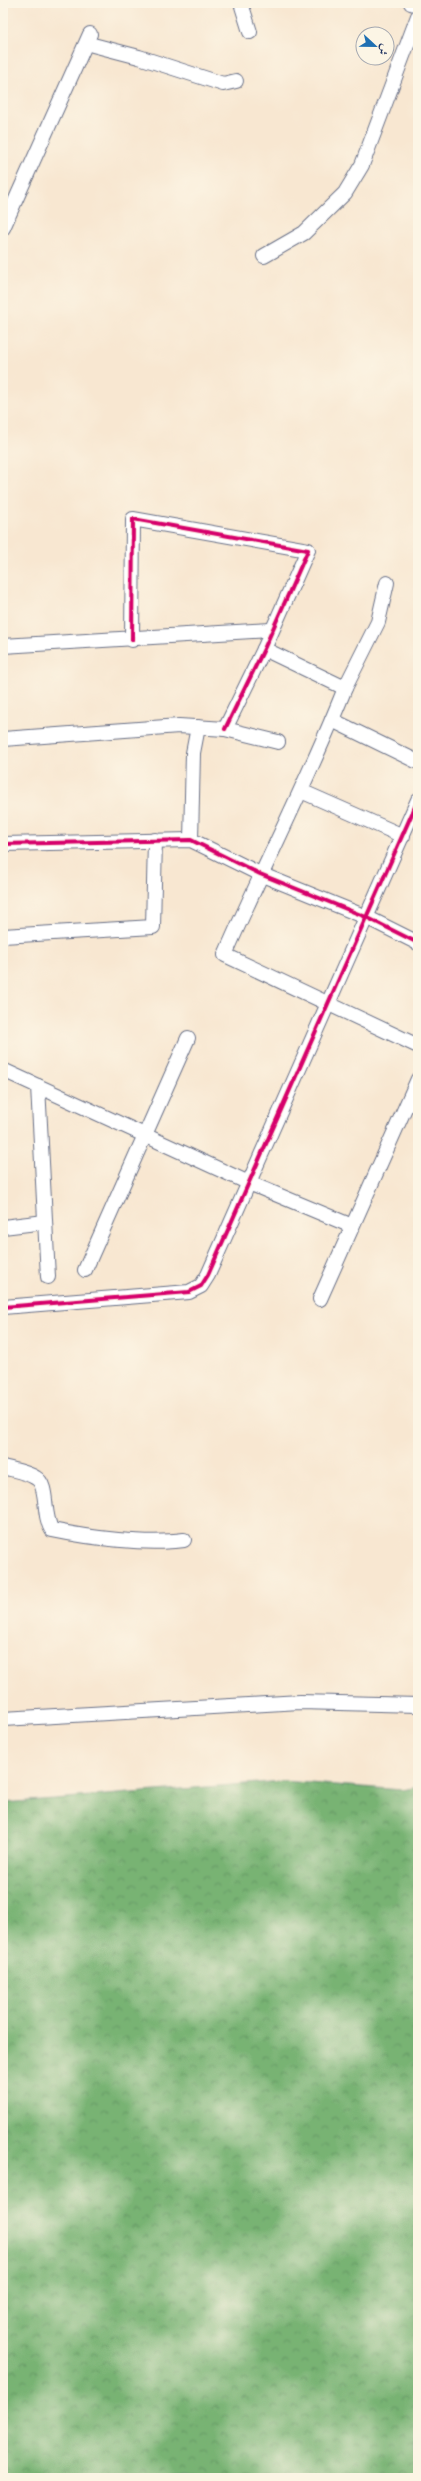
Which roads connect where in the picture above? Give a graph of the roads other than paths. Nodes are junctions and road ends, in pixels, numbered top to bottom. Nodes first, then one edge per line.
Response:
1 (241, 3) edge
2 (410, 3) edge
3 (418, 5) edge
4 (418, 16) edge
5 (250, 32) dead end
6 (236, 81) dead end
7 (3, 228) edge
8 (264, 256) dead end
9 (387, 583) dead end
10 (271, 630) junction
11 (132, 640) junction
12 (3, 646) edge
13 (264, 649) junction
14 (345, 688) junction
15 (332, 720) junction
16 (198, 727) junction
17 (225, 729) junction
18 (3, 739) edge
19 (278, 742) dead end
20 (418, 762) edge
21 (301, 791) junction
22 (418, 800) edge
23 (403, 836) junction
24 (155, 840) junction
25 (191, 840) junction
26 (3, 844) edge
27 (260, 874) junction
28 (366, 917) junction
29 (3, 936) edge
30 (418, 943) edge
31 (328, 1003) junction
32 (188, 1038) dead end
33 (418, 1046) edge
34 (3, 1070) edge
35 (418, 1079) edge
36 (38, 1086) junction
37 (145, 1135) junction
38 (249, 1183) junction
39 (45, 1222) junction
40 (352, 1226) junction
41 (3, 1227) edge
42 (85, 1270) dead end
43 (48, 1277) dead end
44 (320, 1298) dead end
45 (3, 1307) edge
46 (3, 1467) edge
47 (184, 1540) dead end
48 (418, 1705) edge
49 (3, 1719) edge

1 - 5 street
2 - 3 street
4 - 8 street
6 - 7 street
9 - 14 street
10 - 11 street
10 - 11 street
10 - 13 street
11 - 12 street
13 - 14 street
13 - 17 street
14 - 15 street
15 - 20 street
15 - 21 street
16 - 17 street
16 - 18 street
16 - 25 street
17 - 19 street
21 - 23 street
21 - 27 street
22 - 23 street
23 - 28 street
24 - 25 street
24 - 26 street
24 - 29 street
25 - 27 street
27 - 28 street
27 - 31 street
28 - 30 street
28 - 31 street
31 - 33 street
31 - 38 street
32 - 37 street
34 - 36 street
35 - 40 street
36 - 37 street
36 - 39 street
37 - 38 street
37 - 42 street
38 - 40 street
38 - 45 street
39 - 41 street
39 - 43 street
40 - 44 street
46 - 47 street
48 - 49 street

